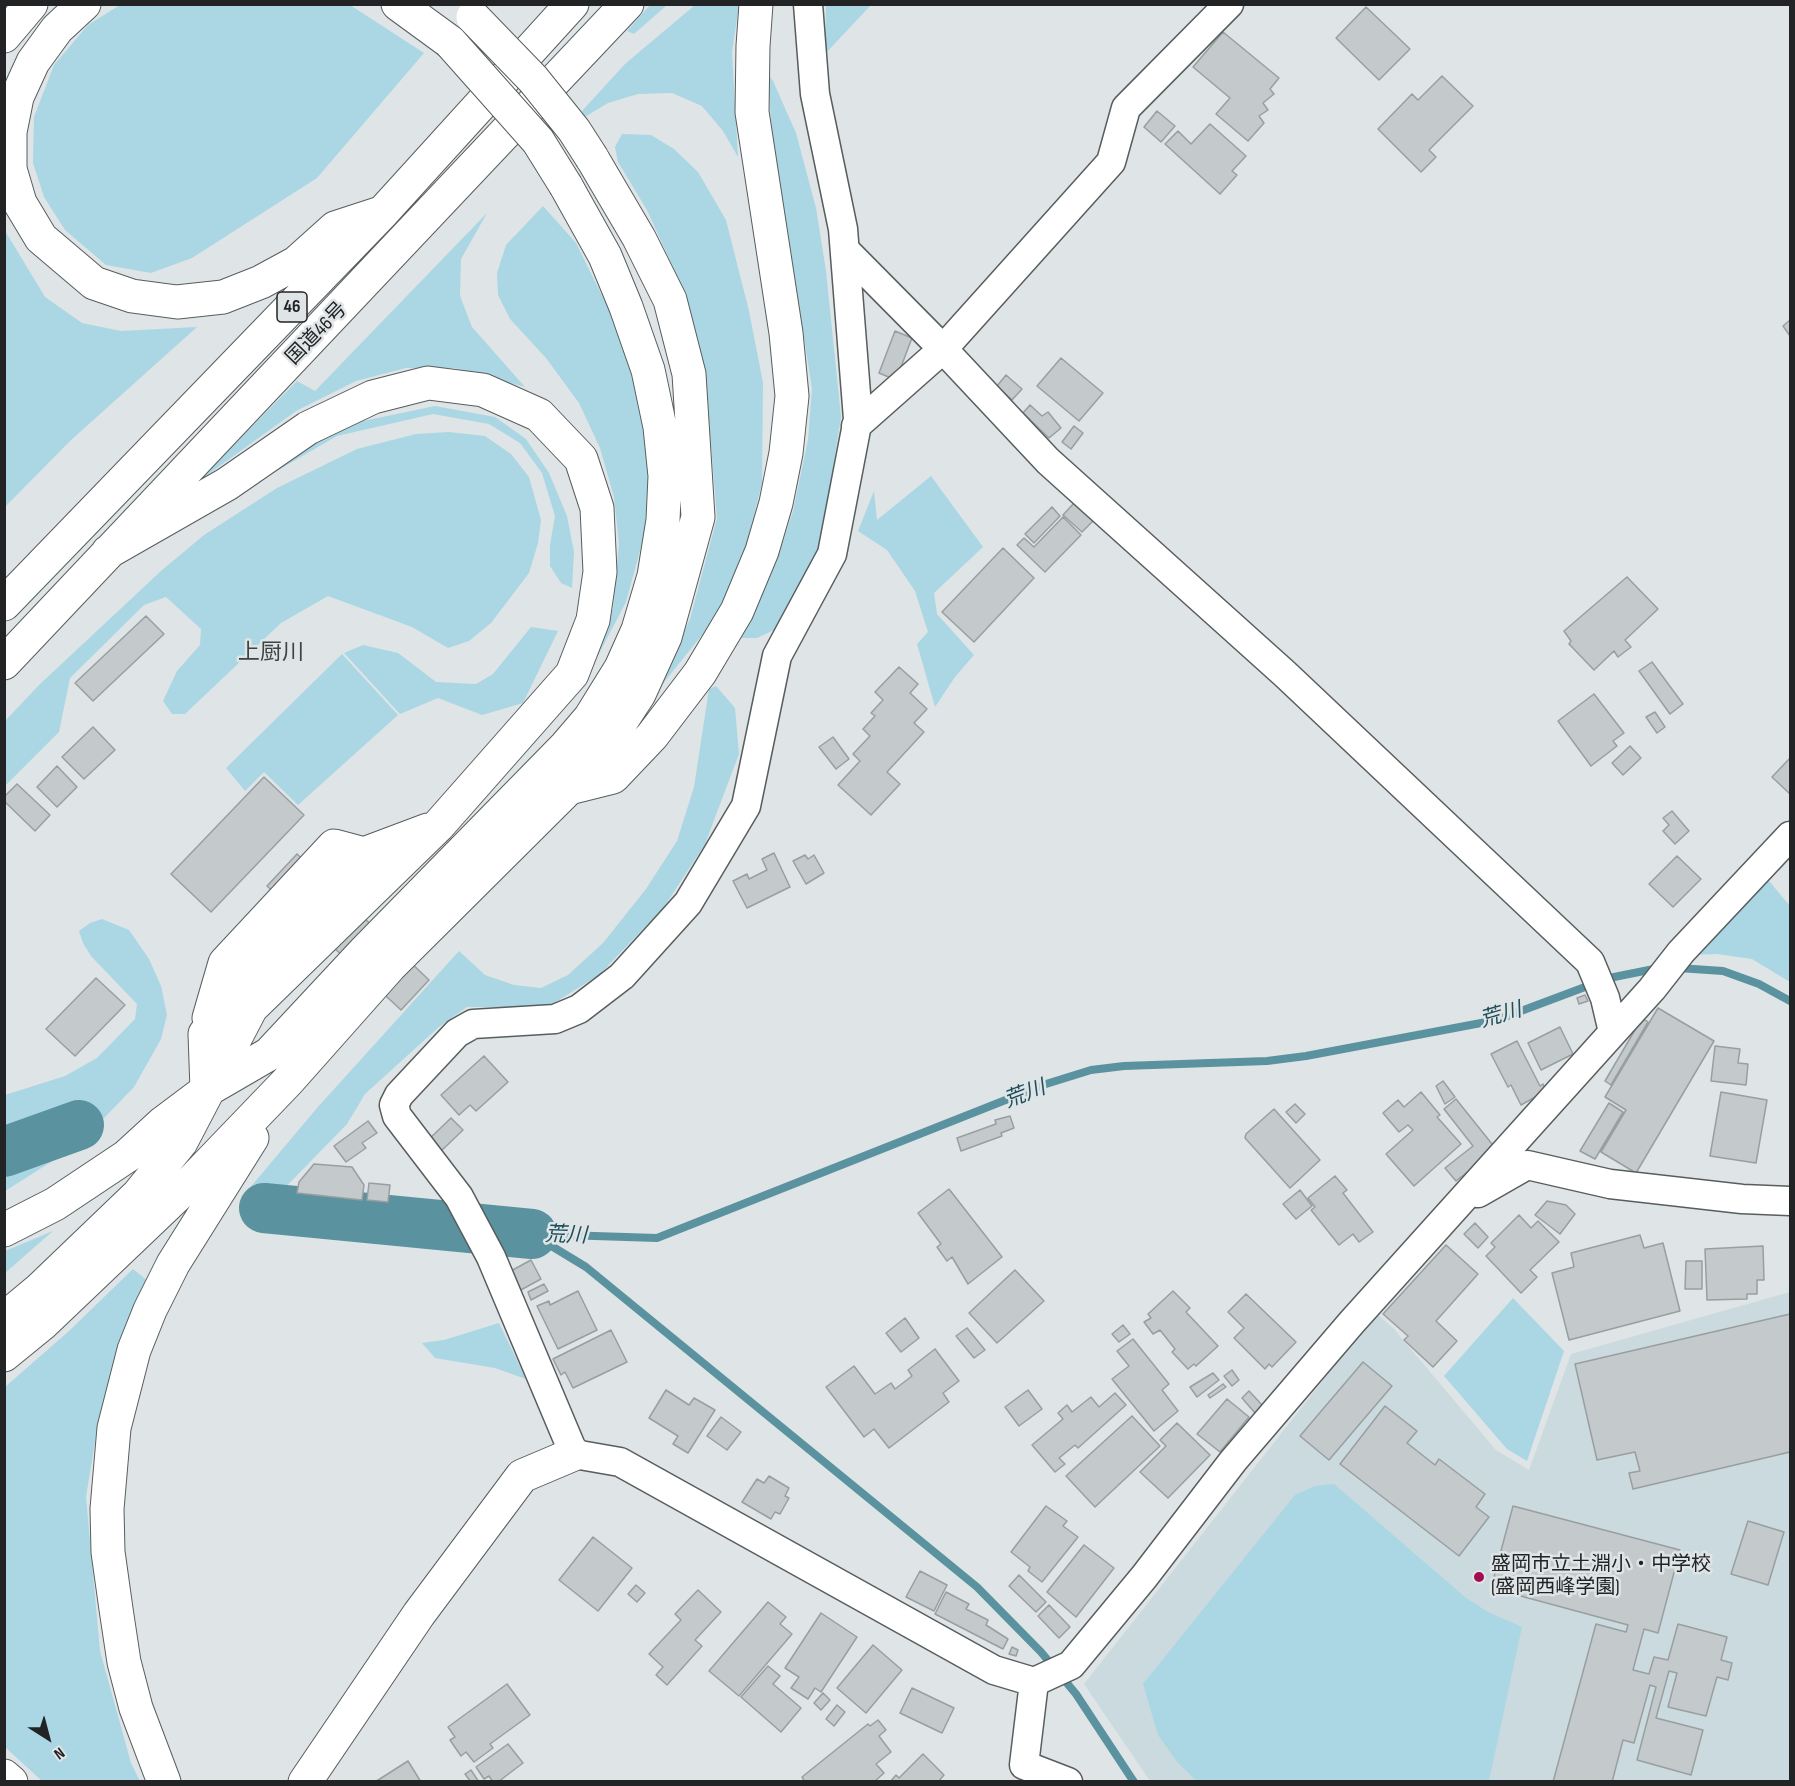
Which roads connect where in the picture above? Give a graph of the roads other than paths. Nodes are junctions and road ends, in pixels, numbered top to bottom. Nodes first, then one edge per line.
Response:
1 (31, 4) edge
2 (84, 4) edge
3 (398, 4) edge
4 (572, 4) edge
5 (627, 4) edge
6 (756, 4) edge
7 (808, 4) edge
8 (1229, 4) edge
9 (465, 11) edge
10 (4, 36) edge
11 (383, 212) junction
12 (845, 250) junction
13 (943, 349) junction
14 (856, 426) junction
15 (108, 552) junction
16 (4, 604) edge
17 (4, 663) edge
18 (553, 760) junction
19 (569, 788) junction
20 (1791, 836) edge
21 (440, 837) junction
22 (1613, 1032) junction
23 (288, 1081) junction
24 (207, 1090) junction
25 (1791, 1201) edge
26 (1453, 1208) junction
27 (4, 1230) edge
28 (4, 1319) edge
29 (4, 1355) edge
30 (574, 1454) junction
31 (1037, 1680) junction
32 (1024, 1773) edge
33 (4, 1776) edge
34 (11, 1782) edge
35 (164, 1782) edge
36 (305, 1782) edge
37 (1068, 1782) edge

1 - 10 main road
2 - 11 main road
3 - 18 main road, bridge
4 - 11 main road, 国道46号 / 46
5 - 15 main road, 国道46号 / 46
6 - 19 main road
7 - 12 street
8 - 13 street
9 - 19 main road, bridge
11 - 16 main road, 国道46号 / 46
12 - 13 street
12 - 14 street
13 - 14 street
13 - 22 street
14 - 30 street
15 - 17 main road, 国道46号 / 46
15 - 21 main road
18 - 21 main road
18 - 24 main road
19 - 23 main road
20 - 22 street
21 - 24 main road
21 - 24 main road
22 - 26 street
23 - 29 main road
23 - 35 main road
24 - 27 main road
24 - 28 main road
25 - 26 street
26 - 31 street
30 - 31 street
30 - 36 main road
31 - 32 street
32 - 37 street
33 - 34 main road

